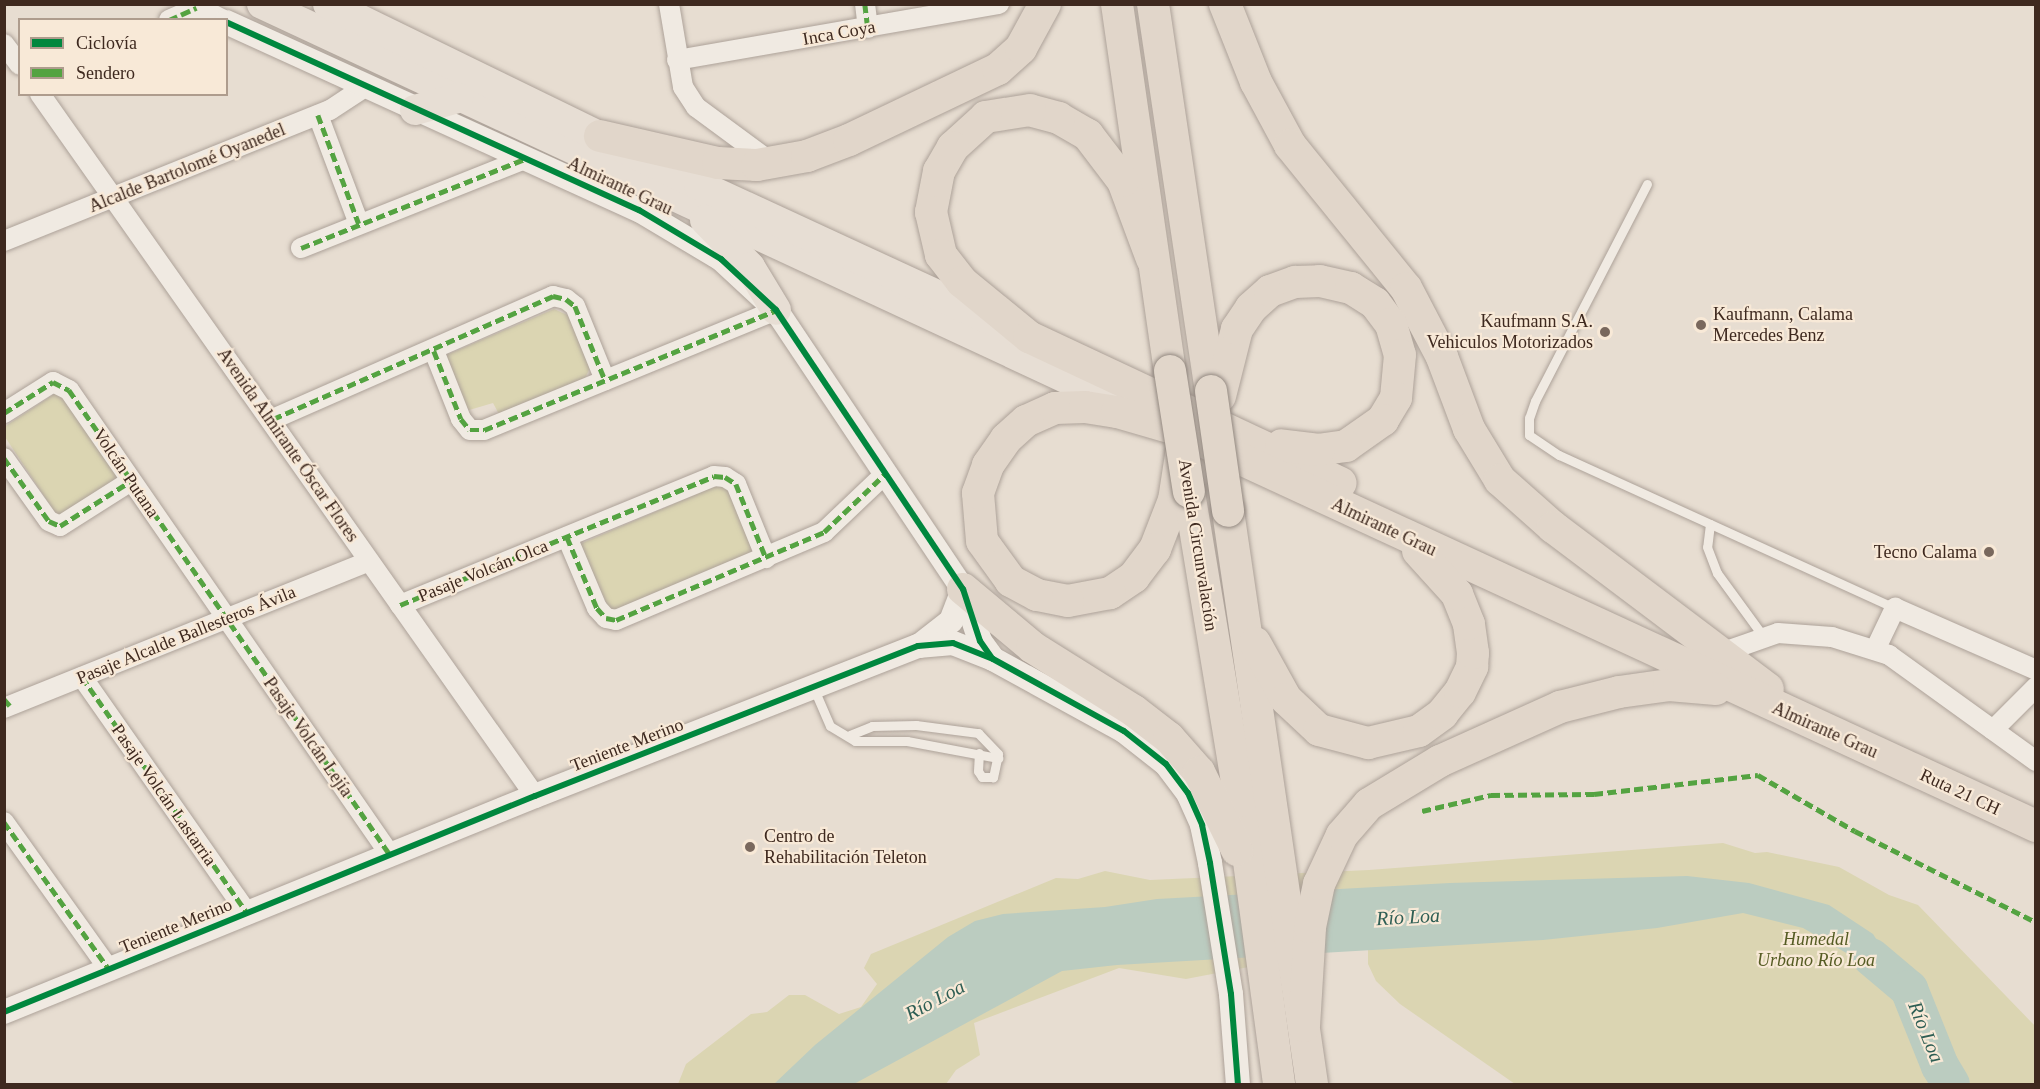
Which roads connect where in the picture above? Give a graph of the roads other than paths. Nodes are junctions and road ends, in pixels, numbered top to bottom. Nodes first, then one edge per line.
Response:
1 (328, 4) edge
2 (669, 4) edge
3 (865, 4) edge
4 (999, 4) edge
5 (1046, 4) edge
6 (1117, 4) edge
7 (1154, 4) edge
8 (1225, 4) edge
9 (192, 6) edge
10 (272, 7) edge
11 (356, 13) edge
12 (172, 18) edge
13 (216, 18) edge
14 (228, 23) edge
15 (868, 28) junction
16 (4, 44) edge
17 (677, 60) junction
18 (18, 62) edge
19 (364, 87) junction
20 (41, 96) edge
21 (458, 98) junction
22 (415, 110) junction
23 (318, 115) junction
24 (600, 136) junction
25 (525, 159) junction
26 (772, 164) junction
27 (1647, 184) dead end
28 (111, 198) junction
29 (676, 198) junction
30 (359, 224) junction
31 (4, 241) edge
32 (301, 248) dead end
33 (1152, 259) junction
34 (776, 310) junction
35 (1029, 337) junction
36 (434, 351) junction
37 (605, 380) junction
38 (1223, 412) junction
39 (4, 413) edge
40 (273, 419) junction
41 (1176, 427) junction
42 (4, 458) edge
43 (886, 473) junction
44 (131, 481) junction
45 (1183, 489) junction
46 (1710, 524) junction
47 (1396, 532) junction
48 (567, 537) junction
49 (766, 558) junction
50 (368, 562) junction
51 (963, 589) junction
52 (400, 605) junction
53 (1895, 608) junction
54 (1242, 610) junction
55 (226, 619) junction
56 (1764, 636) junction
57 (918, 646) junction
58 (1875, 650) junction
59 (1720, 653) junction
60 (993, 659) junction
61 (2036, 670) edge
62 (82, 677) junction
63 (2036, 687) edge
64 (813, 688) junction
65 (1764, 695) junction
66 (6, 705) edge
67 (1993, 730) junction
68 (972, 732) junction
69 (850, 735) junction
70 (974, 752) junction
71 (1885, 756) joint
72 (998, 758) junction
73 (2036, 761) edge
74 (535, 796) junction
75 (4, 822) edge
76 (2036, 826) edge
77 (1237, 830) junction
78 (391, 856) junction
79 (247, 913) junction
80 (110, 969) junction
81 (1301, 979) junction
82 (4, 1012) edge
83 (1238, 1084) edge
84 (1279, 1084) edge
85 (1312, 1084) edge

1 - 11 main road, Almirante Grau
2 - 17 street
3 - 15 street
4 - 15 street, Inca Coya
5 - 26 highway
6 - 33 highway, Avenida Circunvalación
7 - 38 highway, Avenida Circunvalación
8 - 59 highway
9 - 12 street
9 - 13 street
10 - 21 main road, Almirante Grau
11 - 24 main road, Almirante Grau
14 - 19 street, Almirante Grau
15 - 17 street, Inca Coya
16 - 18 street
17 - 26 street
19 - 22 street, Almirante Grau
19 - 23 street, Alcalde Bartolomé Oyanedel
20 - 28 street, Avenida Almirante Óscar Flores
21 - 22 main road
21 - 29 main road, Almirante Grau
22 - 25 street, Almirante Grau
23 - 28 street, Alcalde Bartolomé Oyanedel
23 - 30 street
24 - 26 highway
24 - 35 main road, Almirante Grau
25 - 30 street
25 - 34 street, Almirante Grau
27 - 46 lane
28 - 31 street, Alcalde Bartolomé Oyanedel
28 - 40 street, Avenida Almirante Óscar Flores
29 - 34 main road
29 - 41 main road, Almirante Grau
30 - 32 street
33 - 35 highway
33 - 41 highway, Avenida Circunvalación, bridge
34 - 37 street
34 - 43 street, Almirante Grau
35 - 41 highway, Almirante Grau
36 - 37 street
36 - 37 street
36 - 40 street
38 - 38 highway
38 - 41 highway, Almirante Grau
38 - 54 highway, Avenida Circunvalación, bridge
38 - 65 highway, Almirante Grau
39 - 44 street, Volcán Putana
40 - 50 street, Avenida Almirante Óscar Flores
41 - 45 highway, Avenida Circunvalación, bridge
41 - 45 highway
41 - 47 highway, Almirante Grau
42 - 44 street
43 - 49 street, Pasaje Volcán Olca
43 - 51 street, Almirante Grau
44 - 55 street, Volcán Putana
45 - 77 highway, Avenida Circunvalación
46 - 53 lane
46 - 56 lane
47 - 54 highway
47 - 65 highway, Almirante Grau
48 - 49 street, Pasaje Volcán Olca
48 - 49 street, Pasaje Volcán Olca
48 - 52 street, Pasaje Volcán Olca
50 - 52 street, Avenida Almirante Óscar Flores
50 - 55 street, Pasaje Alcalde Ballesteros Ávila
51 - 57 street
51 - 60 street, Almirante Grau
51 - 77 highway
52 - 74 street, Avenida Almirante Óscar Flores
53 - 58 street
53 - 61 street
54 - 77 highway, Avenida Circunvalación
55 - 62 street, Pasaje Alcalde Ballesteros Ávila
55 - 78 street, Pasaje Volcán Lejía
56 - 58 street
56 - 59 street
57 - 60 street, Teniente Merino
57 - 64 street, Teniente Merino
58 - 67 street
59 - 65 highway
60 - 77 street, Teniente Merino
62 - 66 street, Pasaje Alcalde Ballesteros Ávila
62 - 79 street, Pasaje Volcán Lastarria
63 - 67 street
64 - 69 lane
64 - 74 street, Teniente Merino
65 - 71 highway, Almirante Grau
65 - 81 highway
67 - 73 street
68 - 69 lane
68 - 70 lane
68 - 72 lane
69 - 70 lane
70 - 72 lane
70 - 72 lane
71 - 76 highway, Ruta 21 CH
74 - 78 street, Teniente Merino
75 - 80 street
77 - 81 highway, Avenida Circunvalación
77 - 83 street, Teniente Merino
77 - 84 highway, Avenida Circunvalación
78 - 79 street, Teniente Merino
79 - 80 street, Teniente Merino
80 - 82 street, Teniente Merino
81 - 85 highway, Avenida Circunvalación

